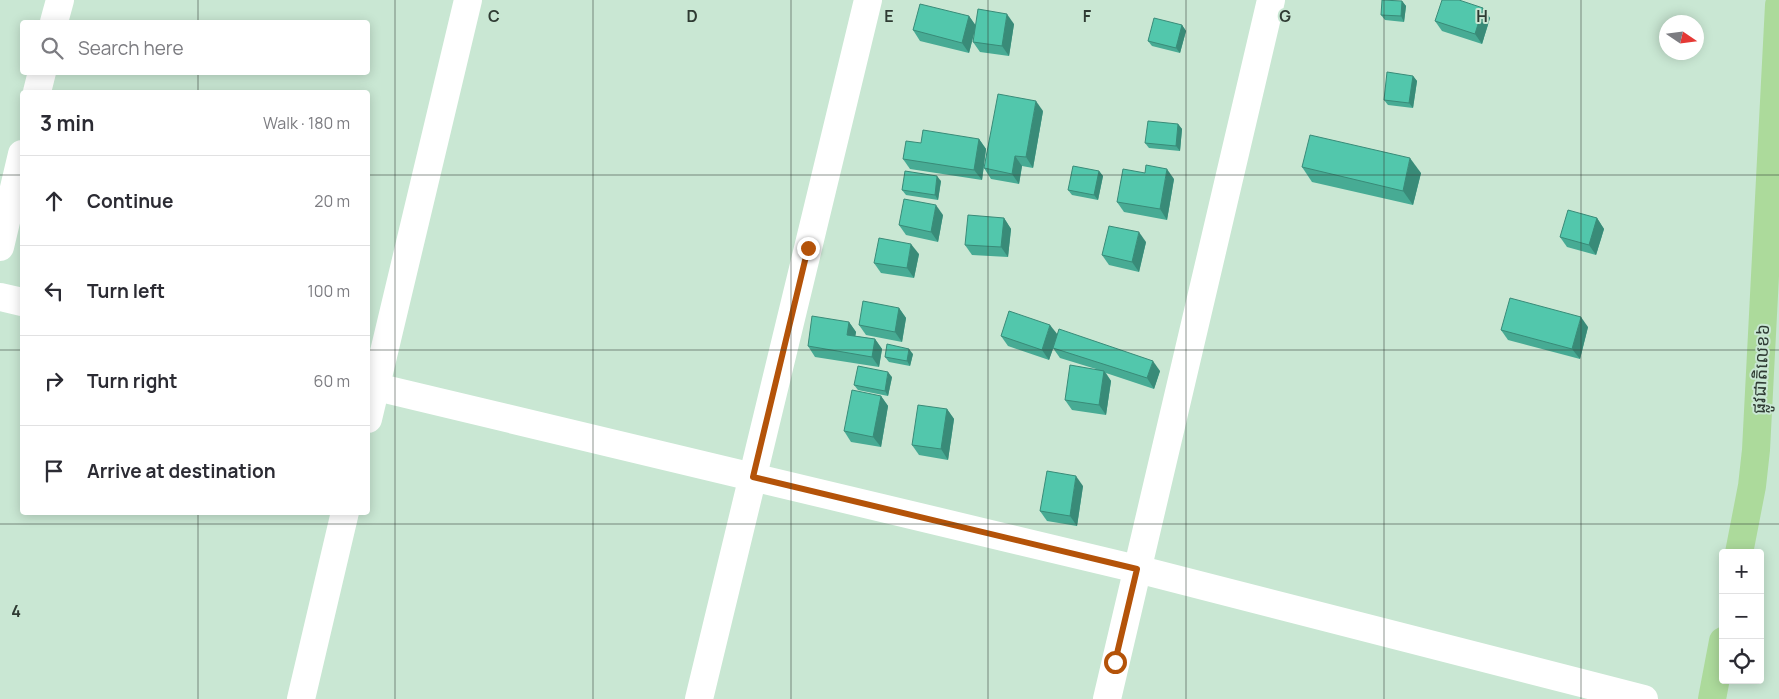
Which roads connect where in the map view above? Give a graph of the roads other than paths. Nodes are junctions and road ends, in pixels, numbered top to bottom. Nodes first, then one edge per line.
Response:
1 (60, 0) edge
2 (468, 0) edge
3 (868, 0) edge
4 (1271, 0) edge
5 (1779, 5) edge
6 (55, 20) edge
7 (41, 75) edge
8 (38, 90) edge
9 (20, 162) edge
10 (0, 246) edge
11 (0, 297) edge
12 (20, 302) edge
13 (371, 386) edge
14 (753, 477) junction
15 (344, 515) edge
16 (1740, 549) edge
17 (1137, 569) junction
18 (1719, 662) edge
19 (301, 699) edge
20 (699, 699) edge
21 (1107, 699) edge
22 (1644, 699) edge
23 (1712, 699) edge

1 - 6 street
2 - 13 street
3 - 14 street
4 - 17 street
5 - 16 highway, ផ្លូវជាតិលេខ៦
7 - 8 street
9 - 10 street
11 - 12 street
13 - 14 street
14 - 17 street
14 - 20 street
15 - 19 street
17 - 21 street
17 - 22 street
18 - 23 highway

